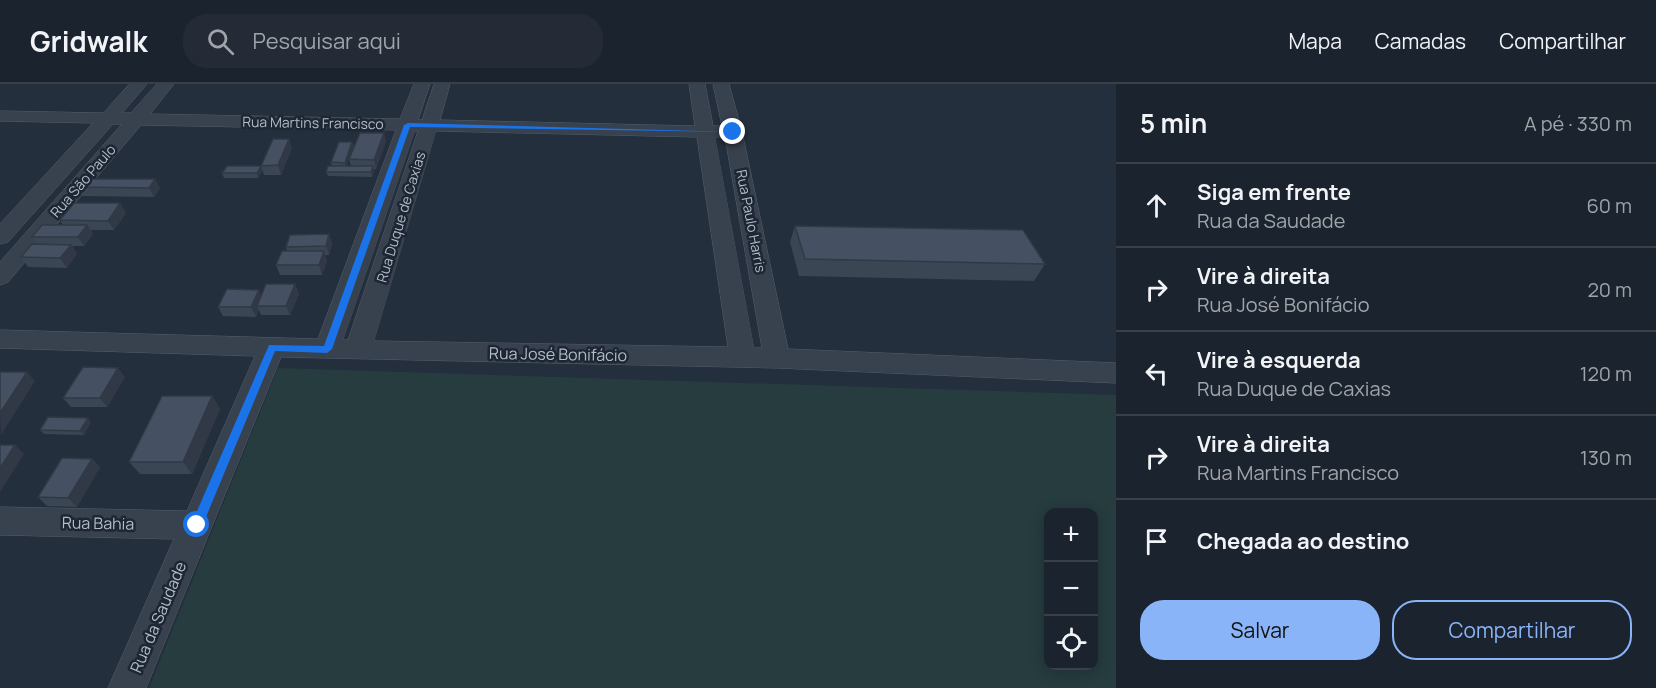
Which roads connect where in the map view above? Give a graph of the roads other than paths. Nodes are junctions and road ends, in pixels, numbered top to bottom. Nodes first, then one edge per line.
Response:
1 (140, 84) edge
2 (166, 84) edge
3 (422, 84) edge
4 (442, 84) edge
5 (697, 84) edge
6 (721, 84) edge
7 (0, 107) edge
8 (112, 114) junction
9 (140, 114) junction
10 (0, 116) edge
11 (420, 120) junction
12 (706, 126) junction
13 (731, 127) junction
14 (715, 182) junction
15 (743, 183) junction
16 (0, 237) edge
17 (359, 260) junction
18 (387, 261) junction
19 (0, 278) edge
20 (0, 323) edge
21 (0, 339) edge
22 (330, 342) junction
23 (361, 343) junction
24 (272, 347) junction
25 (743, 351) junction
26 (776, 351) junction
27 (1116, 355) edge
28 (1116, 373) edge
29 (0, 521) edge
30 (197, 525) junction
31 (127, 688) edge

1 - 8 street, Rua São Paulo
2 - 9 street, Rua São Paulo
3 - 11 street, Rua Duque de Caxias
4 - 11 street, Rua Duque de Caxias
5 - 12 street, Rua Paulo Harris
6 - 13 street, Rua Paulo Harris
7 - 8 street, Rua Martins Francisco
8 - 9 street, Rua Martins Francisco
8 - 10 street, Rua Martins Francisco
8 - 16 street, Rua São Paulo
9 - 11 street, Rua Martins Francisco
9 - 19 street, Rua São Paulo
11 - 12 street, Rua Martins Francisco
11 - 17 street, Rua Duque de Caxias
11 - 18 street, Rua Duque de Caxias
12 - 13 street, Rua Martins Francisco
12 - 14 street, Rua Paulo Harris
13 - 15 street, Rua Paulo Harris
14 - 15 street
14 - 25 street, Rua Paulo Harris
15 - 26 street, Rua Paulo Harris
17 - 18 street
17 - 22 street, Rua Duque de Caxias
18 - 23 street, Rua Duque de Caxias
20 - 22 street, Rua José Bonifácio
21 - 24 street, Rua José Bonifácio
22 - 23 street, Rua José Bonifácio
22 - 24 street, Rua José Bonifácio
23 - 25 street, Rua José Bonifácio
24 - 30 street, Rua da Saudade
25 - 26 street, Rua José Bonifácio
26 - 27 street, Rua José Bonifácio
26 - 28 street, Rua José Bonifácio
29 - 30 street, Rua Bahia
30 - 31 street, Rua da Saudade

